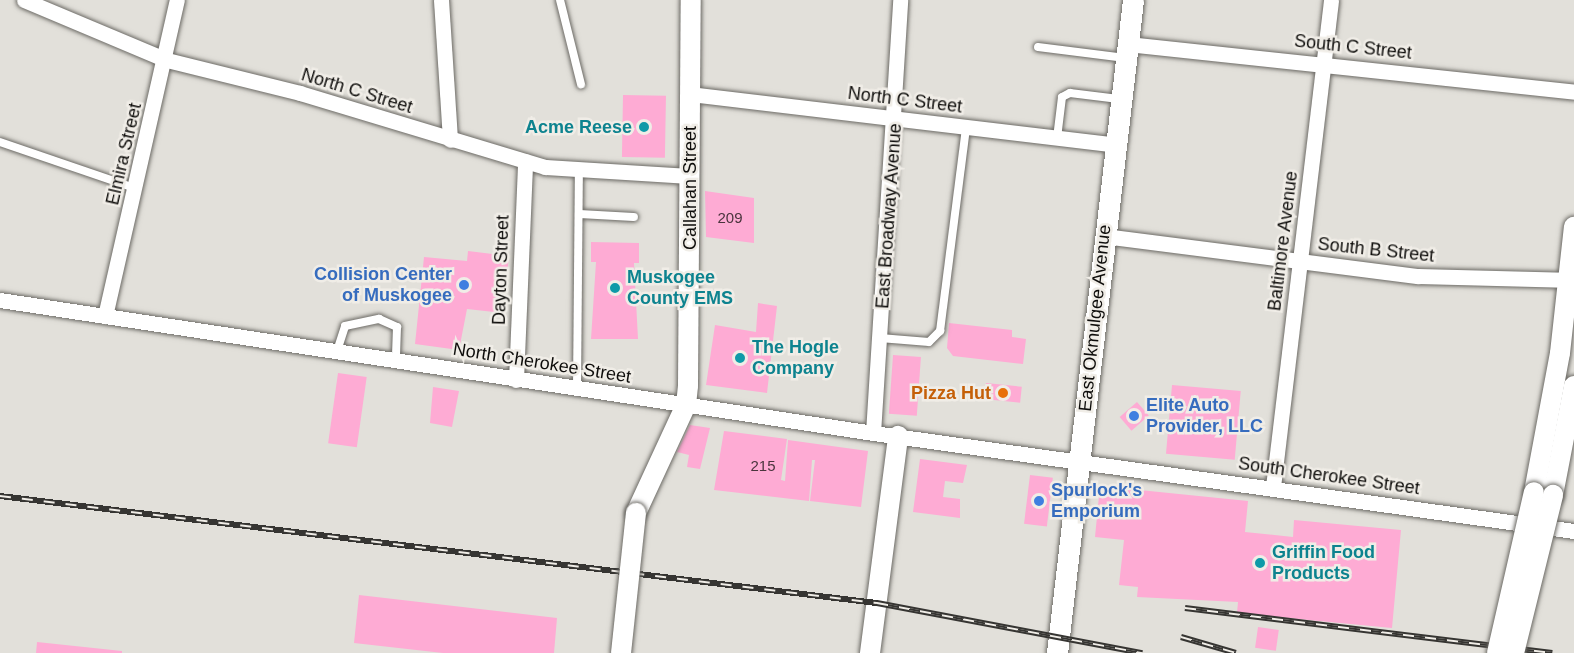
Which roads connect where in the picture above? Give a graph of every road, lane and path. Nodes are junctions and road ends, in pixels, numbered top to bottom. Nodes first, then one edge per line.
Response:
1 (24, 0) edge
2 (177, 0) edge
3 (441, 0) edge
4 (560, 0) edge
5 (691, 0) edge
6 (900, 0) edge
7 (1133, 0) edge
8 (1331, 0) edge
9 (1038, 47) dead end
10 (1127, 51) junction
11 (166, 60) junction
12 (1323, 63) junction
13 (581, 84) dead end
14 (1574, 92) edge
15 (690, 94) junction
16 (1121, 99) junction
17 (896, 119) junction
18 (966, 127) junction
19 (1058, 138) junction
20 (450, 140) junction
21 (0, 142) edge
22 (1115, 144) junction
23 (525, 161) junction
24 (579, 169) junction
25 (690, 176) junction
26 (136, 189) junction
27 (579, 214) junction
28 (634, 217) dead end
29 (1574, 227) edge
30 (1104, 236) junction
31 (1301, 262) junction
32 (1571, 280) edge
33 (0, 300) edge
34 (105, 316) junction
35 (880, 338) junction
36 (337, 351) junction
37 (396, 361) junction
38 (516, 380) junction
39 (1574, 386) edge
40 (577, 388) junction
41 (686, 405) junction
42 (873, 433) junction
43 (898, 436) junction
44 (1079, 461) junction
45 (1273, 487) junction
46 (1543, 494) junction
47 (1574, 531) edge
48 (1058, 645) edge
49 (621, 653) edge
50 (870, 653) edge
51 (1497, 653) edge
52 (1514, 653) edge

1 - 11 street, North C Street
2 - 11 street, Elmira Street
3 - 20 street
4 - 13 lane
5 - 15 street, Callahan Street
6 - 17 street, East Broadway Avenue
7 - 10 main road, East Okmulgee Avenue
8 - 12 street, Baltimore Avenue
9 - 10 lane
10 - 12 street, South C Street
10 - 16 main road, East Okmulgee Avenue
11 - 20 street, North C Street
11 - 26 street, Elmira Street
12 - 14 street, South C Street
12 - 31 street, Baltimore Avenue
15 - 17 street, North C Street
15 - 25 street, Callahan Street
16 - 19 lane
16 - 22 main road, East Okmulgee Avenue
17 - 18 street, North C Street
17 - 35 street, East Broadway Avenue
18 - 19 street, North C Street
18 - 35 lane
19 - 22 street, North C Street
20 - 23 street, North C Street
21 - 26 lane
22 - 30 main road, East Okmulgee Avenue
23 - 24 street, North C Street
23 - 38 street, Dayton Street
24 - 25 street, North C Street
24 - 27 lane
25 - 41 street, Callahan Street
26 - 34 street, Elmira Street
27 - 28 lane
27 - 40 lane
29 - 32 street
30 - 31 street, South B Street
30 - 44 main road, East Okmulgee Avenue
31 - 32 street, South B Street
31 - 45 street, Baltimore Avenue
32 - 46 street
33 - 34 street, North Cherokee Street
34 - 36 street, North Cherokee Street
35 - 42 street, East Broadway Avenue
36 - 37 street, North Cherokee Street
36 - 37 lane
37 - 38 street, North Cherokee Street
38 - 40 street, North Cherokee Street
39 - 46 street
40 - 41 street, North Cherokee Street
41 - 42 street, North Cherokee Street
41 - 49 street, Callahan Street, bridge
42 - 43 street, North Cherokee Street
43 - 44 street, North Cherokee Street
43 - 50 street
44 - 45 street, South Cherokee Street
44 - 48 main road, East Okmulgee Avenue
45 - 47 street, South Cherokee Street
46 - 51 street, bridge
46 - 52 street, bridge

